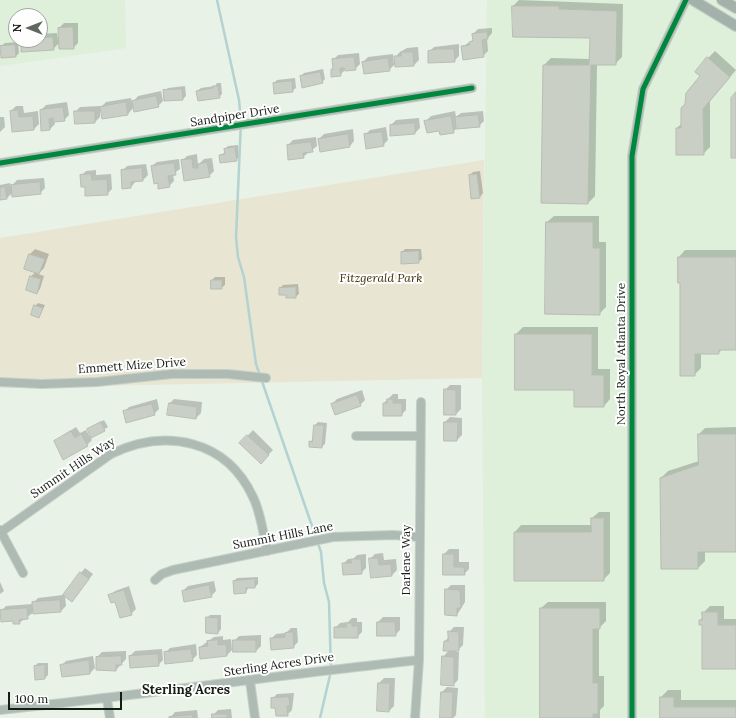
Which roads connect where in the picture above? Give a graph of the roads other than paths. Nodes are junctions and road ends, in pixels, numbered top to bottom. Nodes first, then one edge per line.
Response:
1 (686, 0) edge
2 (693, 0) edge
3 (722, 0) edge
4 (736, 8) edge
5 (736, 26) edge
6 (472, 88) dead end
7 (0, 163) edge
8 (266, 378) dead end
9 (0, 382) edge
10 (421, 402) dead end
11 (356, 436) dead end
12 (420, 436) junction
13 (1, 531) edge
14 (419, 537) junction
15 (267, 550) junction
16 (23, 572) dead end
17 (155, 580) dead end
18 (419, 660) junction
19 (250, 681) junction
20 (107, 699) junction
21 (0, 710) edge
22 (110, 718) edge
23 (255, 718) edge
24 (415, 718) edge
25 (632, 718) edge

1 - 25 street, North Royal Atlanta Drive
2 - 5 main road
3 - 4 main road
6 - 7 street, Sandpiper Drive
8 - 9 street, Emmett Mize Drive
10 - 12 street, Darlene Way
11 - 12 street
12 - 14 street, Darlene Way
13 - 15 street, Summit Hills Way
13 - 16 street
14 - 15 street, Summit Hills Lane
14 - 18 street, Darlene Way
15 - 17 street, Summit Hills Lane
18 - 19 street, Sterling Acres Drive
18 - 24 street, Darlene Way
19 - 20 street, Sterling Acres Drive
19 - 23 street
20 - 21 street, Sterling Acres Drive
20 - 22 street

